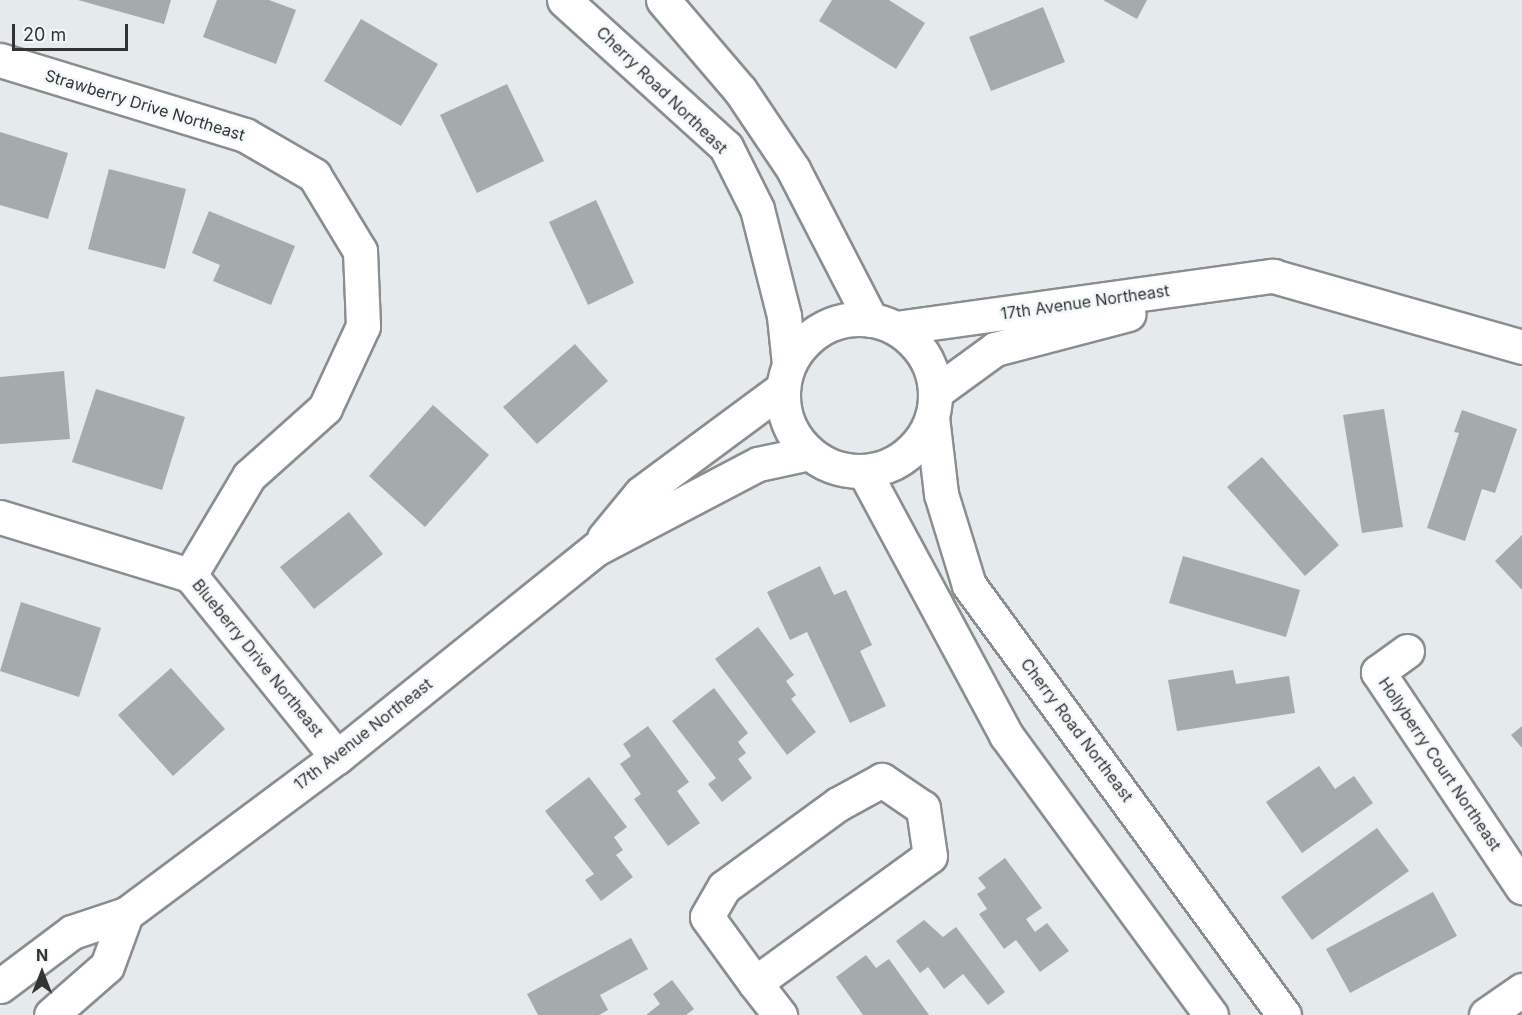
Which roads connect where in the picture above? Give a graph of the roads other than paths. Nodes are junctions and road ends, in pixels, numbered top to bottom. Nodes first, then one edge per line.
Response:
1 (564, 0) edge
2 (663, 0) edge
3 (0, 60) edge
4 (1273, 276) junction
5 (884, 324) junction
6 (1522, 347) edge
7 (786, 376) junction
8 (934, 405) junction
9 (809, 453) junction
10 (865, 473) junction
11 (0, 517) edge
12 (596, 549) junction
13 (190, 575) junction
14 (1407, 651) dead end
15 (337, 757) junction
16 (1522, 886) edge
17 (126, 914) junction
18 (756, 983) junction
19 (0, 986) edge
20 (1522, 990) edge
21 (51, 1015) edge
22 (780, 1015) edge
23 (1211, 1015) edge
24 (1284, 1015) edge
25 (1486, 1015) edge

1 - 7 street, Cherry Road Northeast
2 - 5 street
3 - 13 street, Strawberry Drive Northeast
4 - 5 street, 17th Avenue Northeast
4 - 6 street, 17th Avenue Northeast
4 - 8 street, 17th Avenue Northeast
5 - 7 street
5 - 8 street
7 - 9 street
7 - 12 street, 17th Avenue Northeast
8 - 10 street
8 - 24 street, Cherry Road Northeast
9 - 10 street
9 - 12 street, 17th Avenue Northeast
10 - 23 street
11 - 13 street, Blueberry Drive Northeast
12 - 15 street, 17th Avenue Northeast
13 - 15 street, Blueberry Drive Northeast
14 - 16 street, Hollyberry Court Northeast
15 - 17 street, 17th Avenue Northeast
17 - 19 street, 17th Avenue Northeast
17 - 21 street
18 - 18 street
18 - 22 street
20 - 25 street

